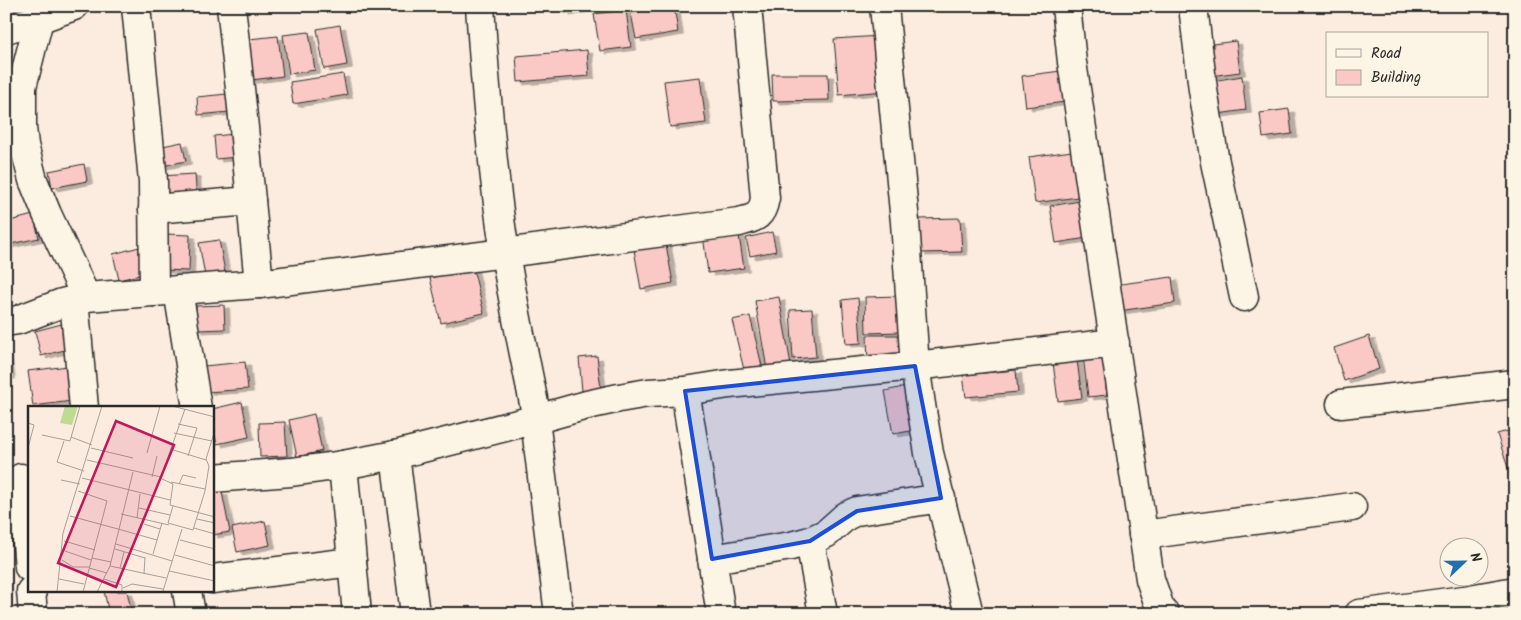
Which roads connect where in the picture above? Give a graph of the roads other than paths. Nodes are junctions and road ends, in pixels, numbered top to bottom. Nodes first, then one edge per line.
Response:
1 (74, 6) edge
2 (136, 6) edge
3 (231, 6) edge
4 (480, 6) edge
5 (747, 6) edge
6 (884, 6) edge
7 (1066, 6) edge
8 (1192, 6) edge
9 (39, 19) junction
10 (6, 29) edge
11 (251, 201) junction
12 (153, 209) junction
13 (505, 253) junction
14 (259, 284) junction
15 (166, 291) junction
16 (1244, 297) dead end
17 (80, 298) junction
18 (6, 322) edge
19 (1115, 343) junction
20 (915, 366) junction
21 (1515, 384) edge
22 (685, 391) junction
23 (1341, 404) dead end
24 (84, 406) edge
25 (196, 406) edge
26 (536, 420) junction
27 (395, 455) junction
28 (343, 465) junction
29 (18, 477) edge
30 (214, 478) edge
31 (941, 498) junction
32 (1352, 507) dead end
33 (1143, 535) junction
34 (810, 541) junction
35 (28, 559) edge
36 (712, 559) junction
37 (352, 562) junction
38 (214, 579) edge
39 (1515, 591) edge
40 (31, 592) edge
41 (187, 592) edge
42 (1465, 607) edge
43 (1162, 612) edge
44 (33, 614) edge
45 (191, 614) edge
46 (357, 614) edge
47 (415, 614) edge
48 (558, 614) edge
49 (721, 614) edge
50 (823, 614) edge
51 (970, 614) edge
52 (1359, 614) edge

1 - 9 street
2 - 12 street
3 - 11 street
4 - 13 street
5 - 13 street
6 - 20 street
7 - 19 street
8 - 16 street
9 - 10 street
9 - 17 street
11 - 12 street
11 - 14 street
12 - 15 street
13 - 14 street
13 - 26 street
14 - 15 street
15 - 17 street
15 - 25 street
17 - 18 street
17 - 24 street
19 - 20 street
19 - 33 street
20 - 22 street
20 - 31 street
21 - 23 street
22 - 26 street
22 - 36 street
26 - 27 street
26 - 48 street
27 - 28 street
27 - 47 street
28 - 30 street
28 - 37 street
29 - 35 street
31 - 34 street
31 - 51 street
32 - 33 street
33 - 43 street
34 - 36 street
34 - 50 street
36 - 49 street
37 - 38 street
37 - 46 street
39 - 42 street
40 - 44 street
41 - 45 street
42 - 52 street

